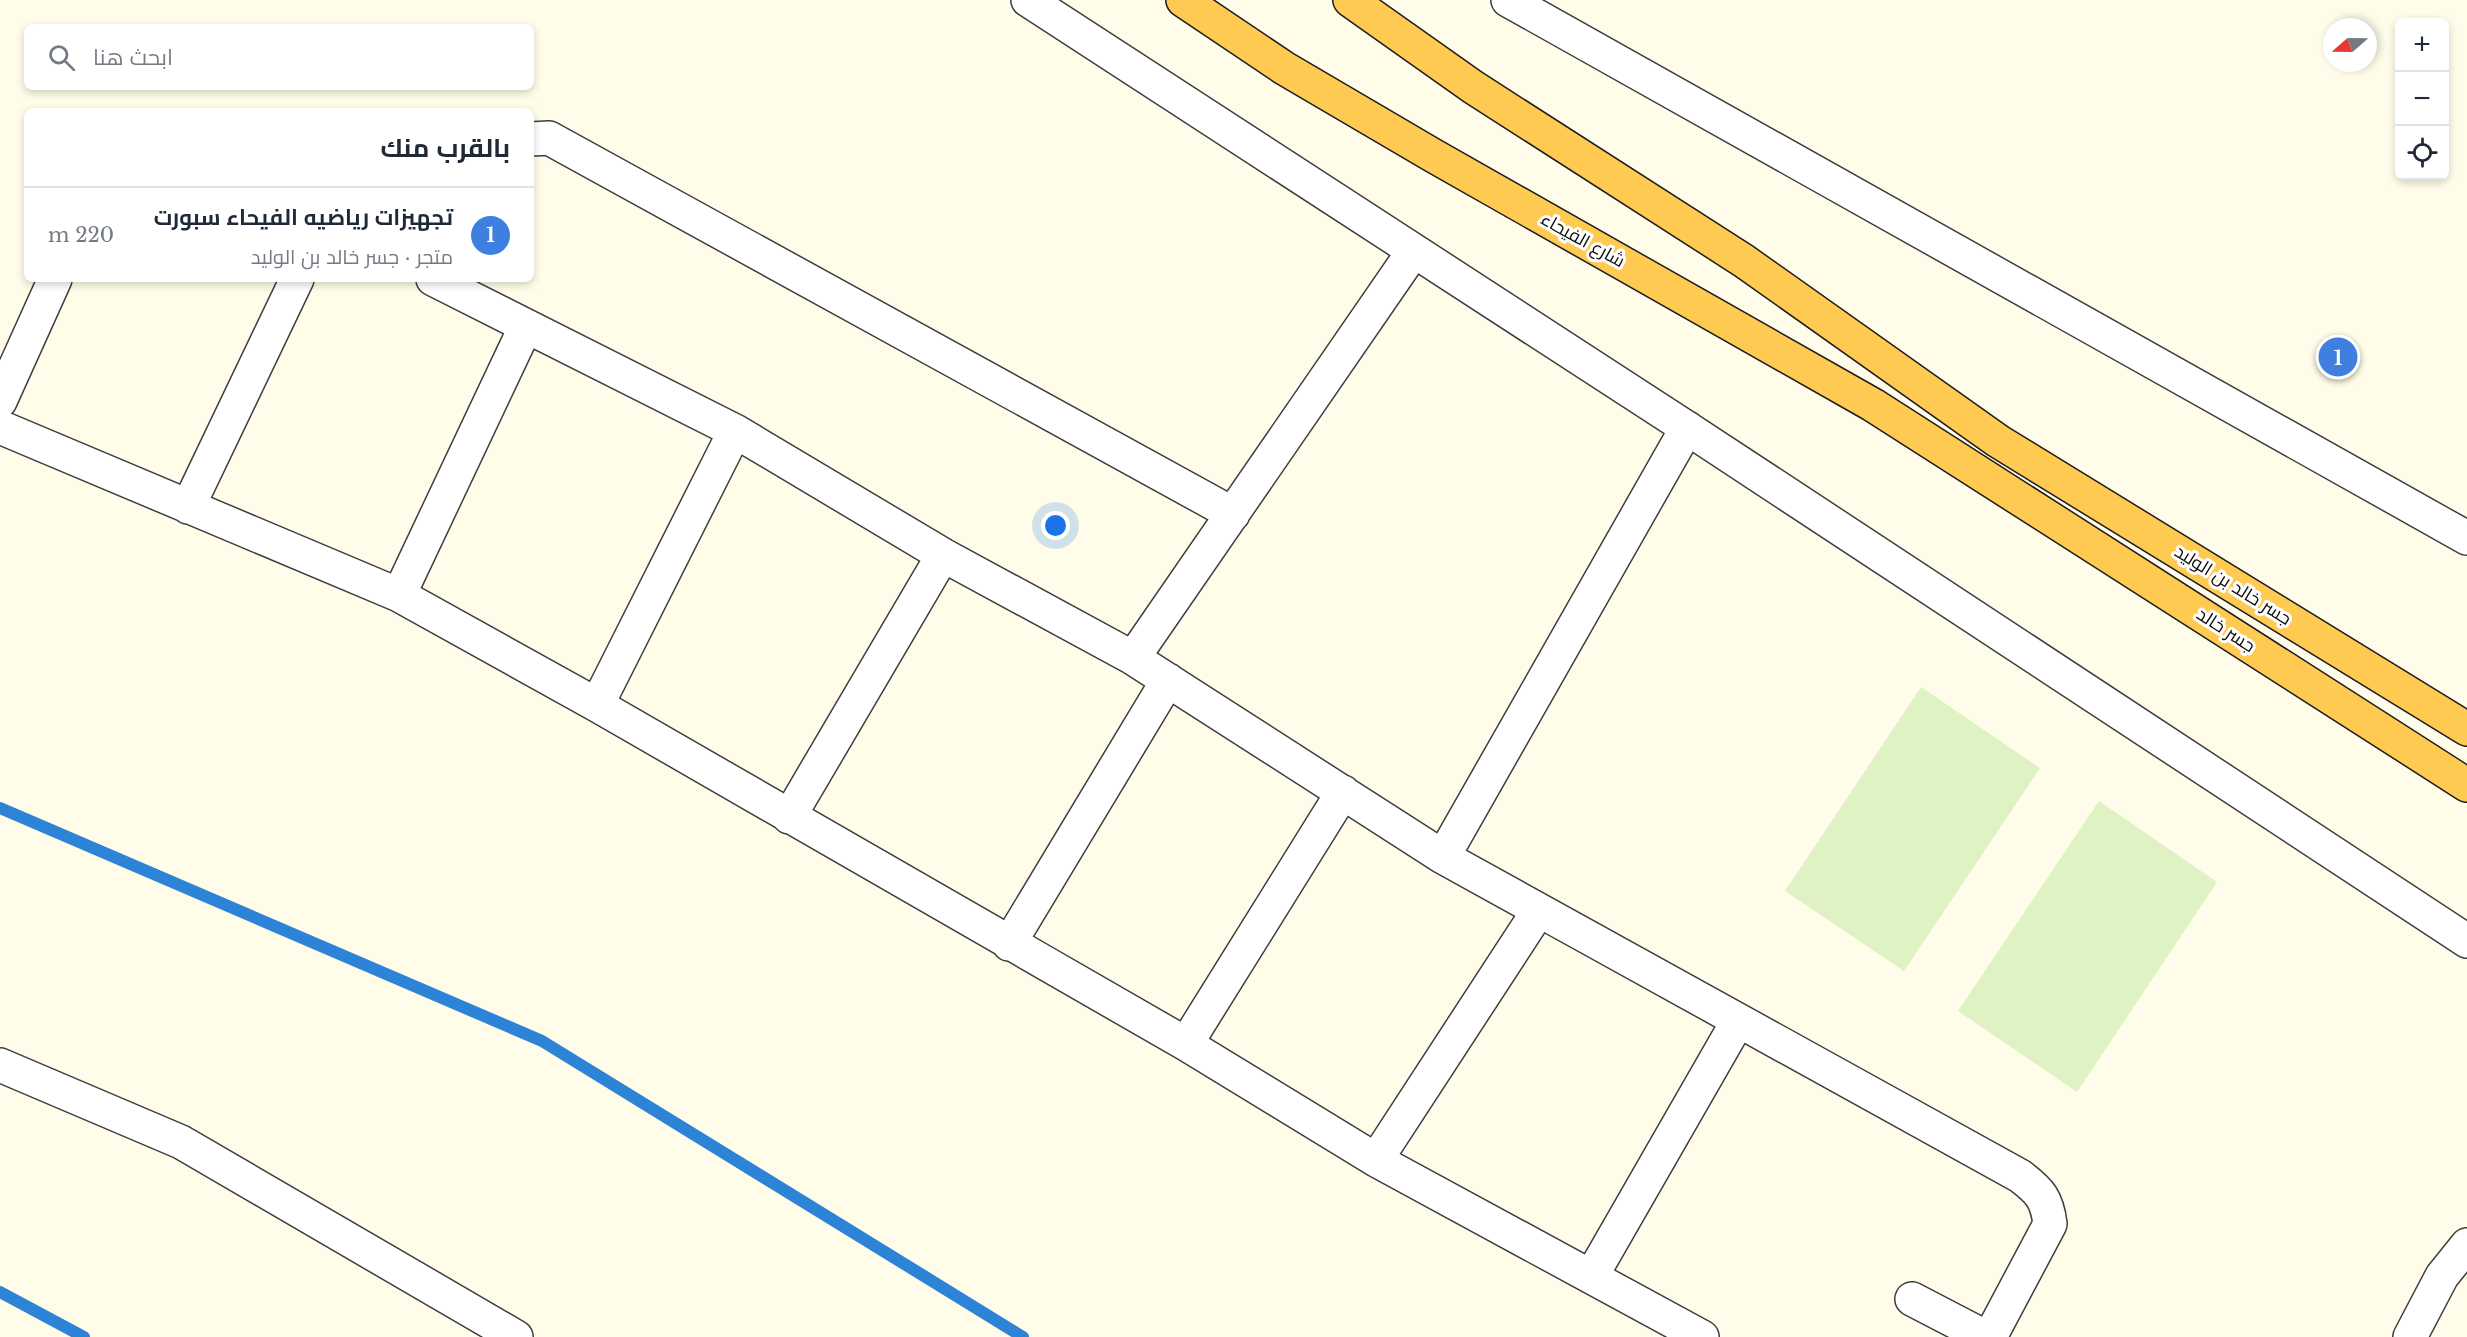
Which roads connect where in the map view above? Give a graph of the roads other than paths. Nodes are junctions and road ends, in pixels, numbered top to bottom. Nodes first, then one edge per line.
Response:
1 (1028, 0) edge
2 (1183, 0) edge
3 (1350, 0) edge
4 (1508, 0) edge
5 (534, 139) edge
6 (1413, 252) junction
7 (54, 282) edge
8 (296, 282) edge
9 (439, 282) edge
10 (526, 326) junction
11 (0, 400) edge
12 (0, 428) edge
13 (1687, 428) junction
14 (735, 430) junction
15 (1986, 476) joint
16 (188, 507) junction
17 (1233, 514) junction
18 (2467, 538) edge
19 (943, 555) junction
20 (399, 596) junction
21 (1133, 658) junction
22 (1168, 680) junction
23 (597, 705) junction
24 (2467, 729) edge
25 (2467, 785) edge
26 (1343, 792) junction
27 (789, 817) junction
28 (1443, 857) junction
29 (1539, 910) junction
30 (2467, 941) edge
31 (1009, 944) junction
32 (1738, 1021) junction
33 (1186, 1044) junction
34 (0, 1065) edge
35 (1376, 1160) junction
36 (2467, 1245) edge
37 (1592, 1277) junction
38 (1912, 1299) dead end
39 (516, 1337) edge
40 (1702, 1337) edge
41 (1985, 1337) edge
42 (1990, 1337) edge
43 (2410, 1337) edge

1 - 6 street
2 - 15 highway, شارع الفيحاء
3 - 24 highway, جسر خالد بن الوليد
4 - 18 street
5 - 17 street
6 - 13 street
6 - 17 street
7 - 11 street
8 - 16 street
9 - 10 street
10 - 14 street
10 - 20 street
12 - 16 street
13 - 28 street
13 - 30 street
14 - 19 street
14 - 23 street
15 - 25 highway, جسر خالد
16 - 20 street
17 - 21 street
19 - 21 street
19 - 27 street
20 - 23 street
21 - 22 street
22 - 26 street
22 - 31 street
23 - 27 street
26 - 28 street
26 - 33 street
27 - 31 street
28 - 29 street
29 - 32 street
29 - 35 street
31 - 33 street
32 - 37 street
32 - 42 street
33 - 35 street
34 - 39 street
35 - 37 street
36 - 43 street
37 - 40 street
38 - 41 street

